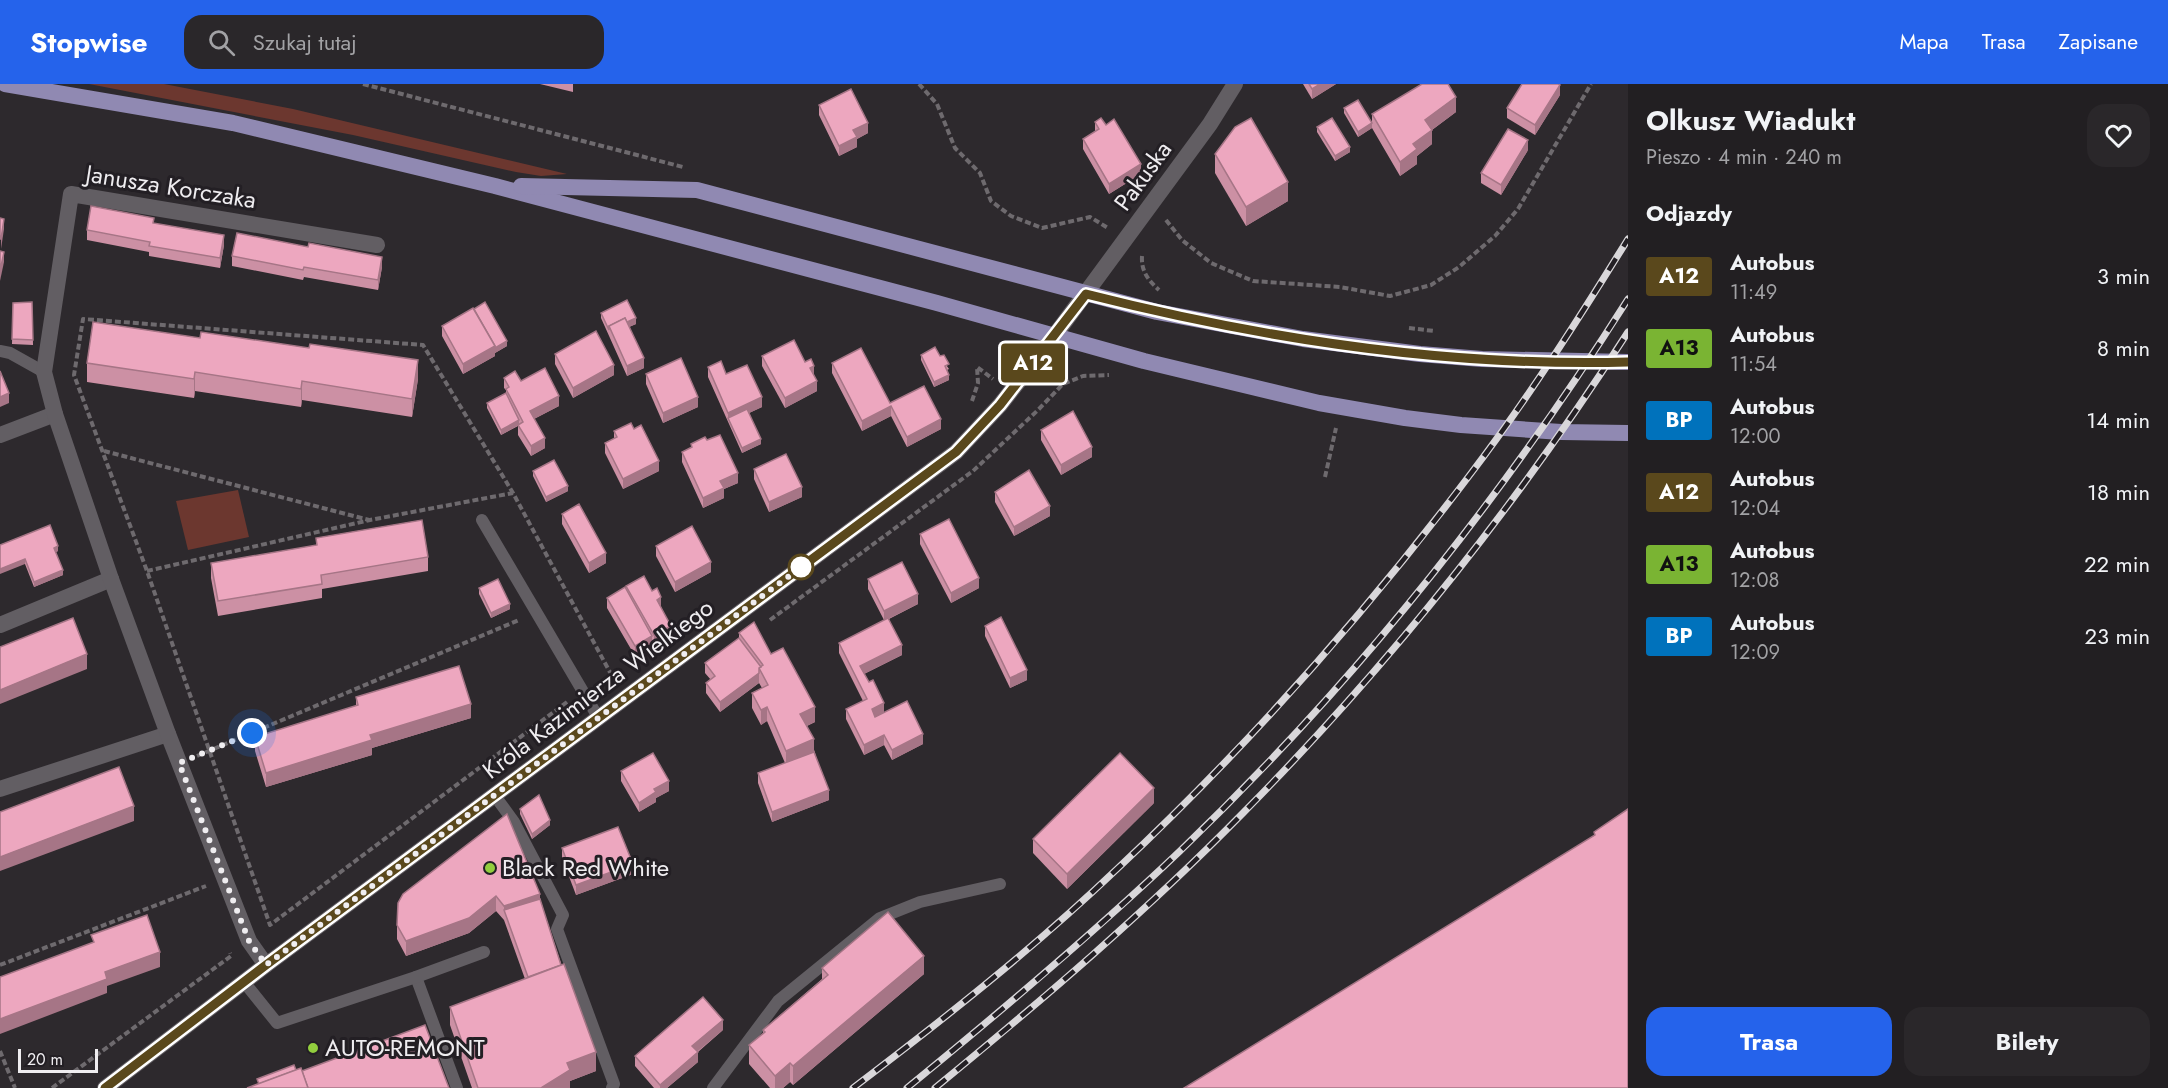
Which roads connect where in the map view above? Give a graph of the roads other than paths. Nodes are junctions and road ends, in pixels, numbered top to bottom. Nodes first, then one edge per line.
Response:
1 (5, 84) edge
2 (1235, 84) edge
3 (495, 186) junction
4 (377, 245) dead end
5 (1086, 294) junction
6 (1055, 335) junction
7 (0, 351) edge
8 (1628, 362) edge
9 (44, 372) junction
10 (55, 414) junction
11 (1628, 434) edge
12 (0, 435) edge
13 (482, 520) dead end
14 (111, 579) junction
15 (0, 625) edge
16 (598, 717) junction
17 (168, 734) junction
18 (0, 789) edge
19 (495, 796) junction
20 (1000, 884) dead end
21 (484, 952) dead end
22 (266, 965) junction
23 (416, 977) junction
24 (244, 982) junction
25 (105, 1088) edge
26 (457, 1088) edge
27 (612, 1088) edge
28 (713, 1088) edge

1 - 3 main road
2 - 5 street, Pakuska
3 - 5 main road
3 - 6 main road
4 - 9 street, Janusza Korczaka
5 - 6 street, Króla Kazimierza Wielkiego
5 - 8 main road
6 - 11 main road
6 - 16 street, Króla Kazimierza Wielkiego
7 - 9 lane
9 - 10 street, Janusza Korczaka
10 - 12 street
10 - 14 street, Janusza Korczaka
13 - 16 lane
14 - 15 street
14 - 17 street, Janusza Korczaka
16 - 19 street, Króla Kazimierza Wielkiego
17 - 18 street
17 - 22 street, Janusza Korczaka
19 - 22 street, Króla Kazimierza Wielkiego
19 - 27 lane
20 - 28 lane
21 - 23 lane
22 - 24 street, Króla Kazimierza Wielkiego
23 - 24 lane
23 - 26 lane
24 - 25 street, Króla Kazimierza Wielkiego

